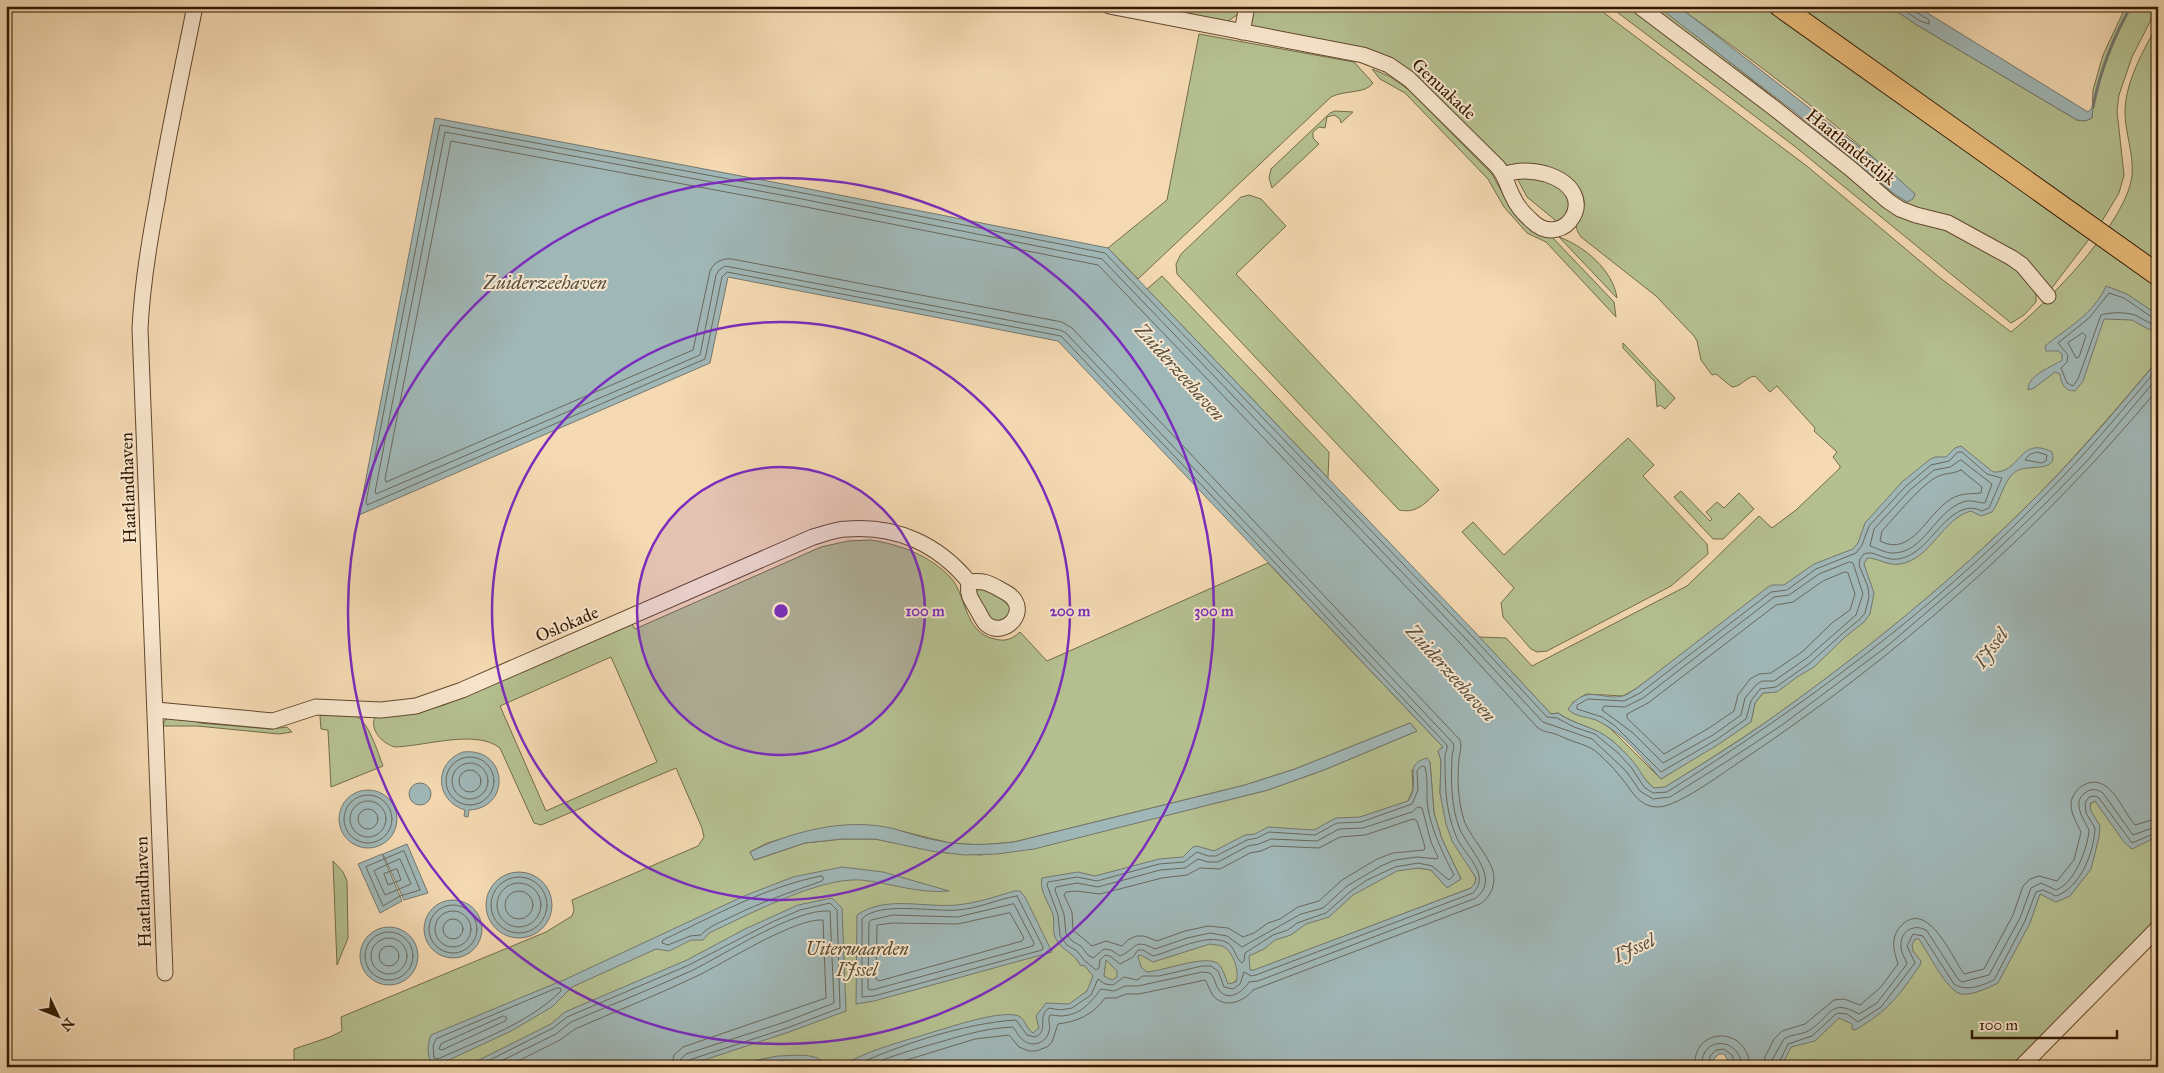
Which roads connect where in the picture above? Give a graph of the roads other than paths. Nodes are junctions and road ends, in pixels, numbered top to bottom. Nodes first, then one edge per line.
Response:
1 (195, 6) edge
2 (1109, 6) edge
3 (1247, 6) edge
4 (1639, 6) edge
5 (1780, 6) edge
6 (1242, 32) junction
7 (1504, 175) junction
8 (2158, 275) edge
9 (2048, 296) dead end
10 (969, 582) dead end
11 (156, 710) junction
12 (2158, 928) edge
13 (164, 973) dead end
14 (2021, 1067) edge

1 - 11 street, Haatlandhaven
2 - 6 street, Genuakade
3 - 6 street
4 - 9 street, Haatlanderdijk
5 - 8 highway
6 - 7 street, Genuakade
7 - 7 street, Genuakade
10 - 11 street, Oslokade
11 - 13 street, Haatlandhaven
12 - 14 street

